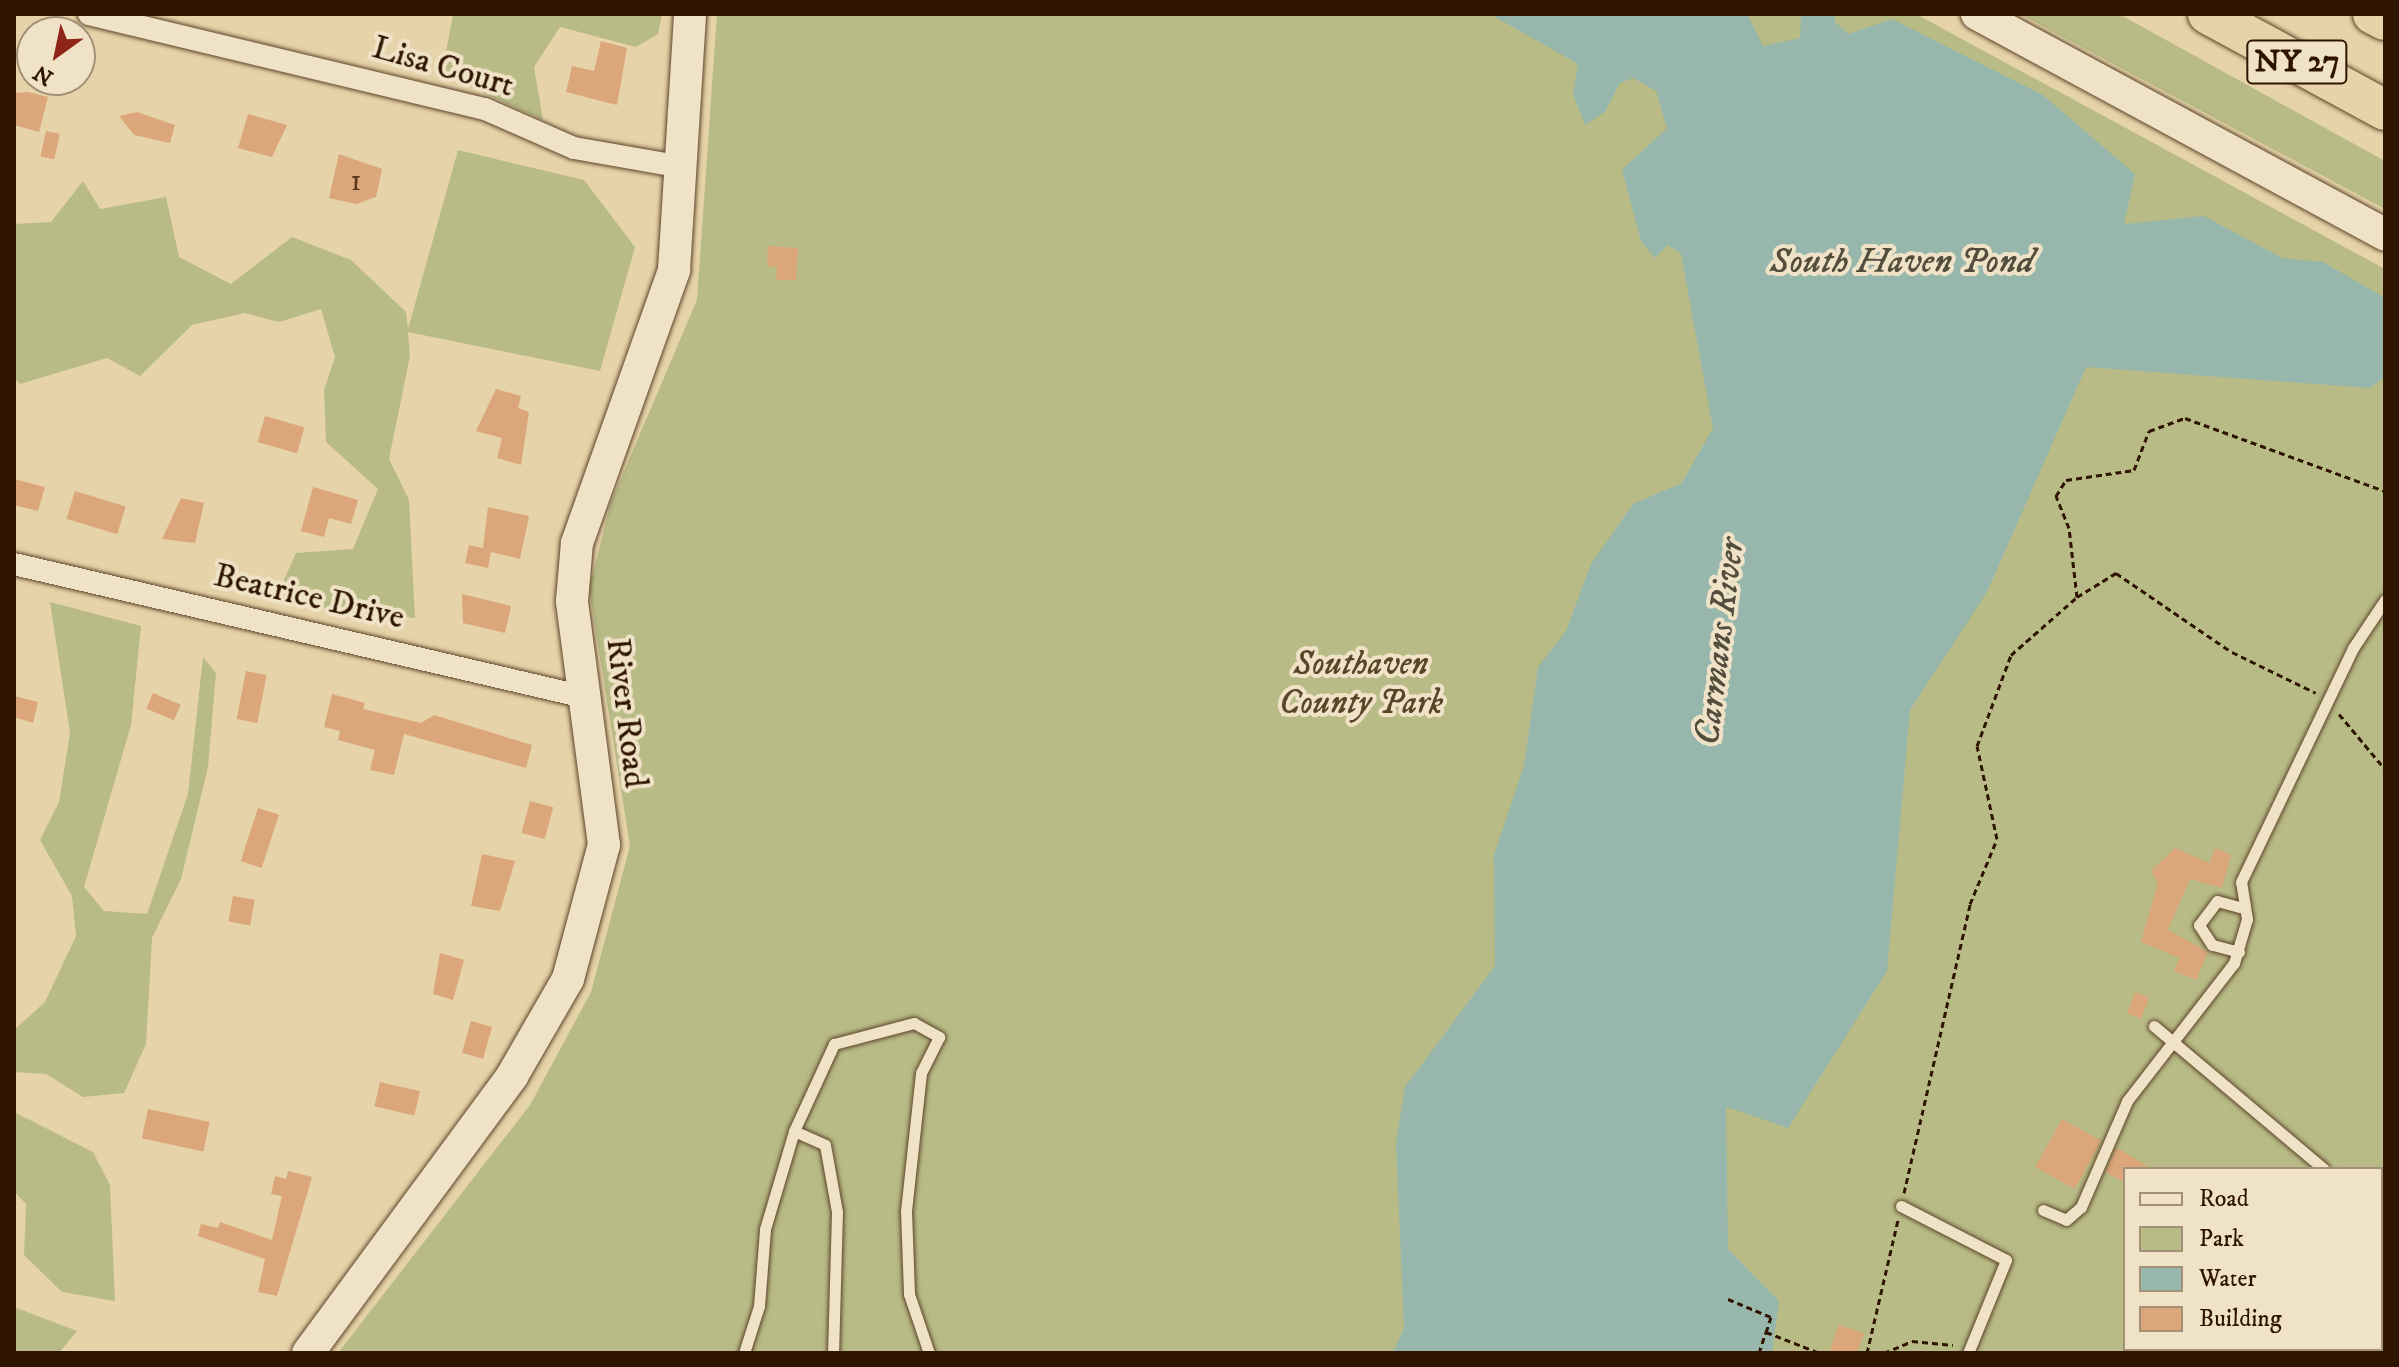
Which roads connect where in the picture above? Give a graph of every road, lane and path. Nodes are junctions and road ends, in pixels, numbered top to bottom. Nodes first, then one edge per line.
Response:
1 (89, 14) edge
2 (690, 14) edge
3 (1977, 14) edge
4 (2208, 14) edge
5 (2373, 14) edge
6 (2385, 20) edge
7 (2385, 110) edge
8 (683, 167) junction
9 (2385, 235) edge
10 (2385, 491) edge
11 (14, 564) edge
12 (2077, 597) junction
13 (2385, 600) edge
14 (589, 698) junction
15 (2327, 699) junction
16 (2385, 769) edge
17 (2240, 907) junction
18 (2239, 952) junction
19 (2154, 1026) dead end
20 (2171, 1040) junction
21 (794, 1131) junction
22 (2322, 1167) edge
23 (1901, 1206) junction
24 (2043, 1210) dead end
25 (1728, 1299) dead end
26 (1766, 1332) junction
27 (1969, 1350) edge
28 (308, 1353) edge
29 (744, 1353) edge
30 (833, 1353) edge
31 (929, 1353) edge
32 (1759, 1353) edge
33 (1820, 1353) edge
34 (1867, 1353) edge
35 (1884, 1353) edge

1 - 8 street, Lisa Court
2 - 8 street, River Road
3 - 9 street
4 - 7 highway, NY 27
5 - 6 highway, NY 27
8 - 14 street, River Road
10 - 12 path
11 - 14 street, Beatrice Drive
12 - 15 path
12 - 23 path
13 - 15 lane
14 - 28 street, River Road
15 - 16 path
15 - 17 lane
17 - 18 lane
17 - 18 lane
18 - 20 lane
19 - 20 lane
20 - 22 lane
20 - 24 lane
21 - 29 lane
21 - 30 lane
21 - 31 lane
23 - 27 lane
23 - 34 path
25 - 26 path
26 - 32 path
26 - 33 path
27 - 35 path

